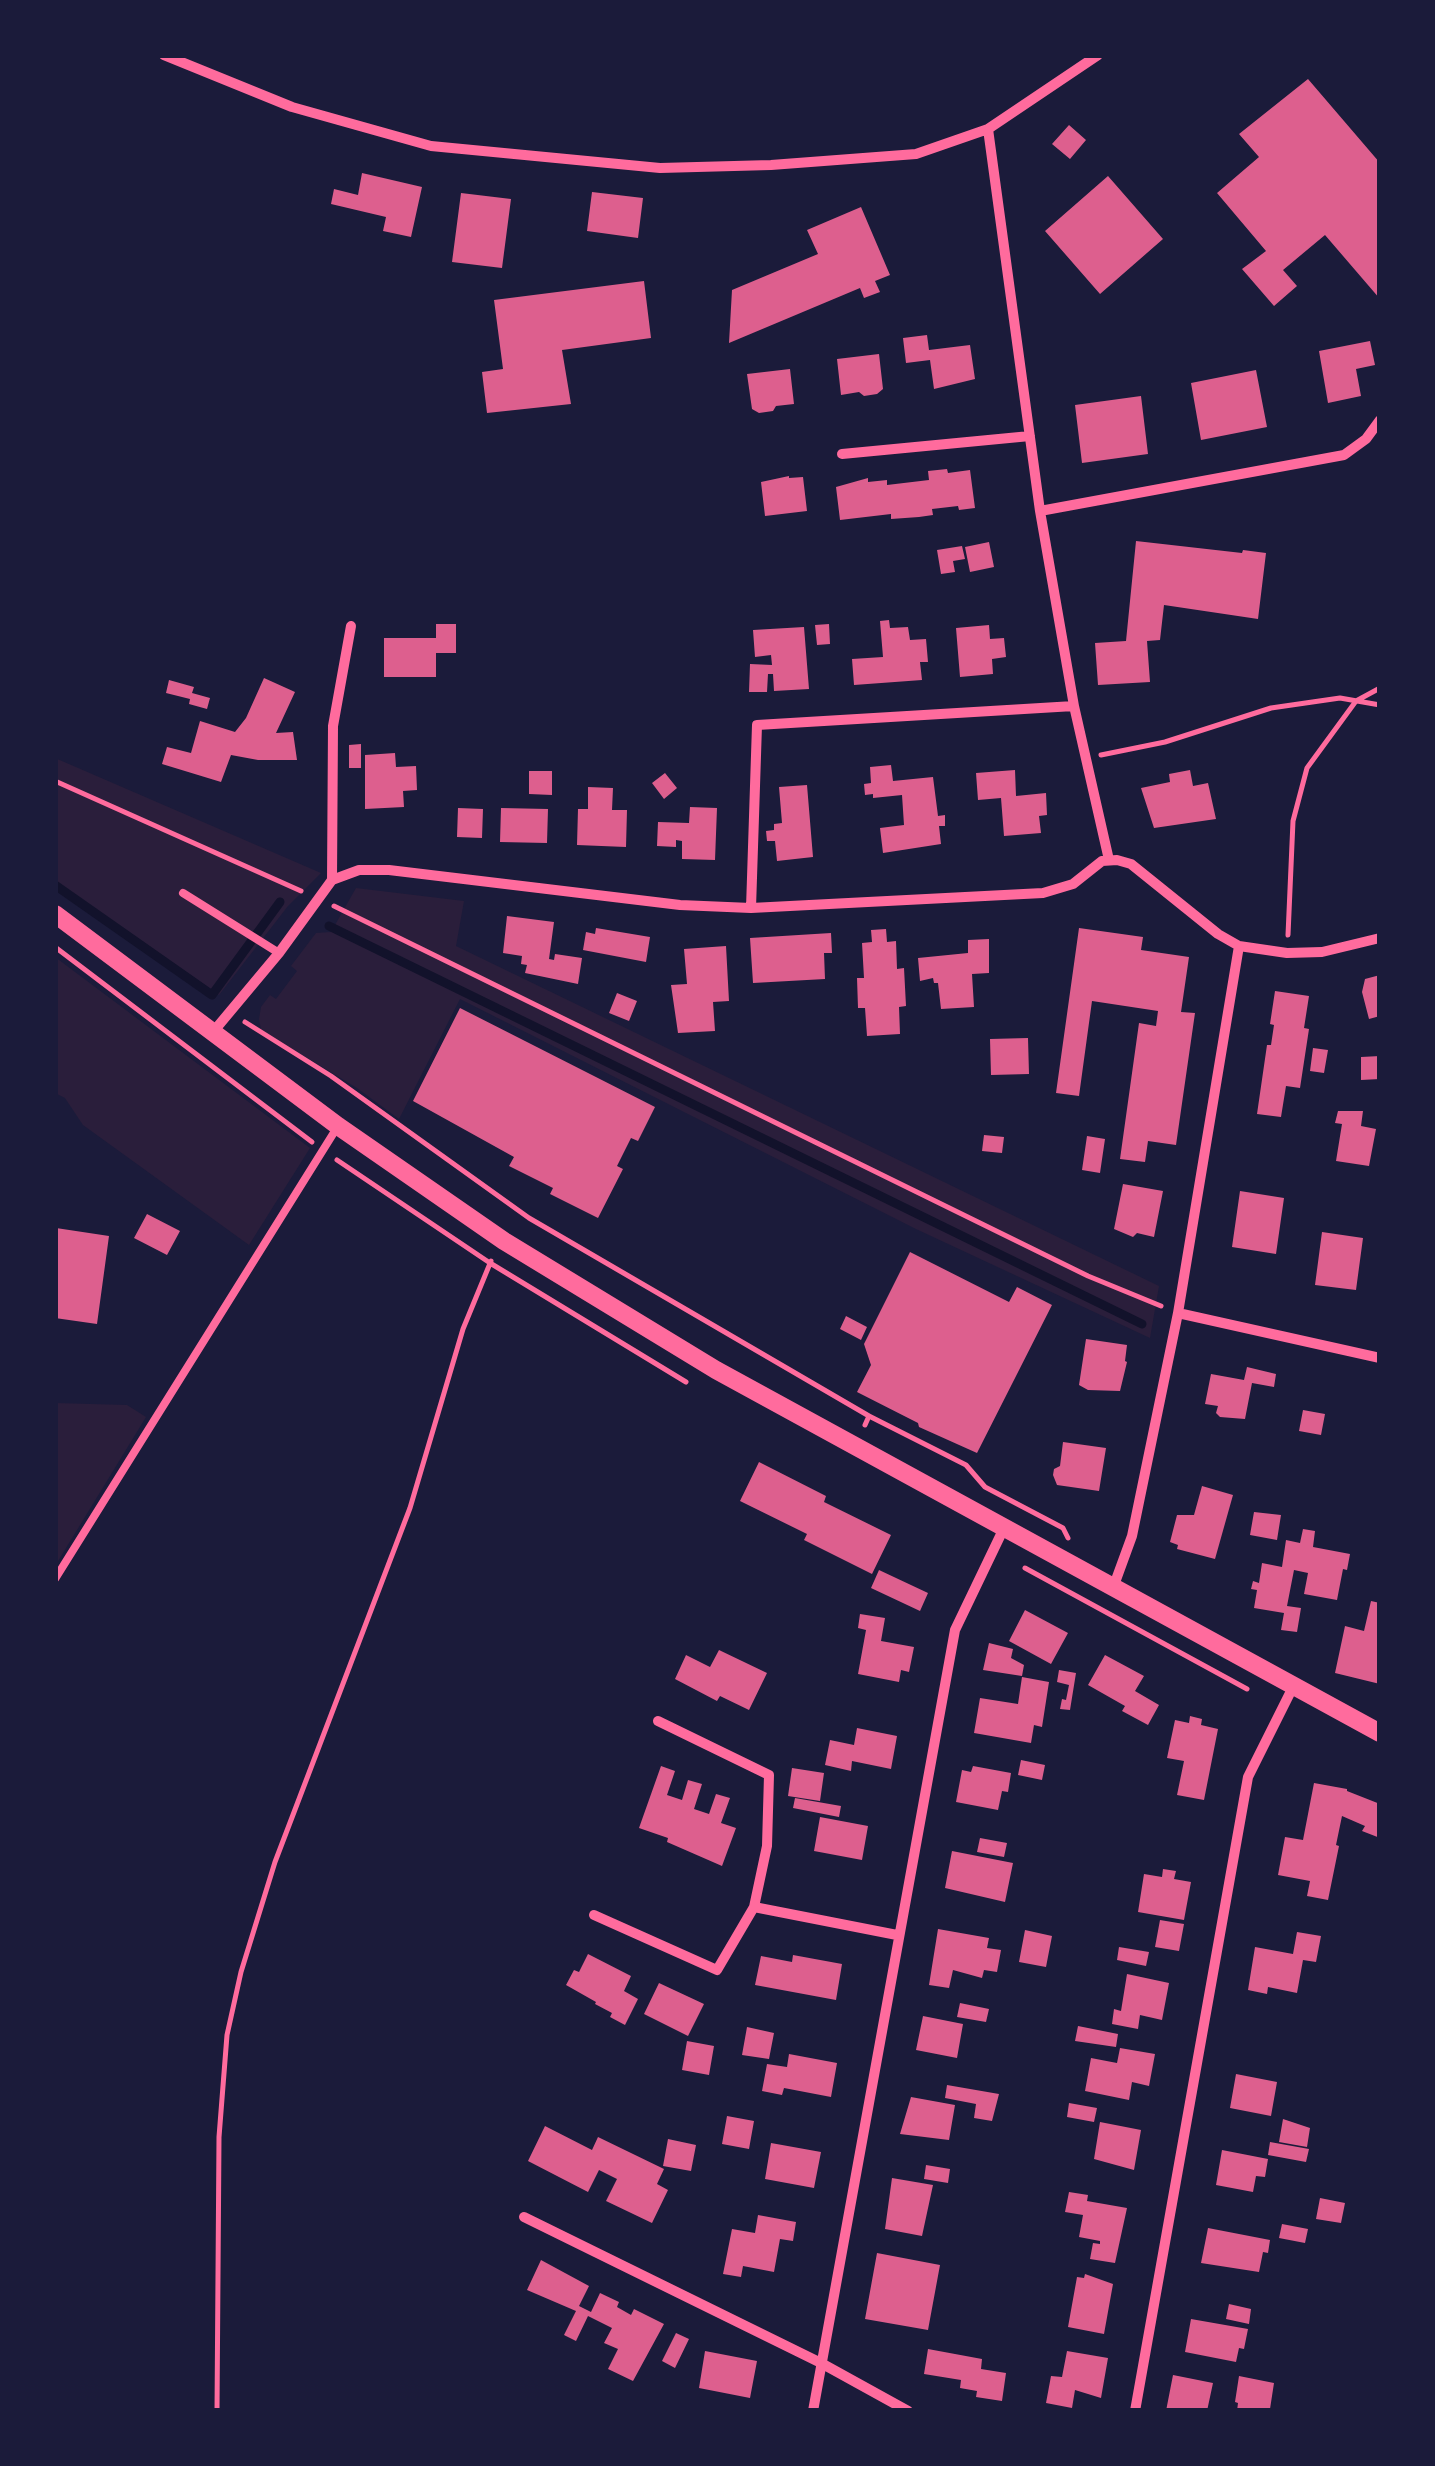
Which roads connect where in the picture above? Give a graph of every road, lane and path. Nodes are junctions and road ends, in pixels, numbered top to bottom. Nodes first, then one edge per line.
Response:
1 (164, 55) edge
2 (1098, 55) edge
3 (988, 129) junction
4 (1380, 420) edge
5 (1030, 436) junction
6 (842, 454) dead end
7 (1040, 511) junction
8 (351, 626) dead end
9 (1380, 688) edge
10 (1356, 701) junction
11 (1380, 705) edge
12 (1074, 706) junction
13 (1086, 758) junction
14 (55, 781) edge
15 (1110, 860) junction
16 (332, 880) junction
17 (183, 893) dead end
18 (321, 899) junction
19 (751, 908) junction
20 (55, 914) edge
21 (1380, 938) edge
22 (1239, 946) junction
23 (1287, 953) junction
24 (278, 954) junction
25 (230, 1012) junction
26 (213, 1032) junction
27 (338, 1126) junction
28 (504, 1241) junction
29 (1178, 1312) junction
30 (1380, 1358) edge
31 (869, 1416) junction
32 (855, 1444) junction
33 (1003, 1530) junction
34 (1078, 1570) junction
35 (55, 1579) edge
36 (1112, 1589) junction
37 (1293, 1687) junction
38 (658, 1721) dead end
39 (1380, 1734) edge
40 (754, 1907) junction
41 (594, 1915) dead end
42 (897, 1935) junction
43 (524, 2218) dead end
44 (820, 2363) junction
45 (216, 2411) edge
46 (812, 2411) edge
47 (908, 2411) edge
48 (1135, 2411) edge

1 - 3 street
2 - 3 street
3 - 5 street
4 - 7 street
5 - 6 street
5 - 7 street
7 - 12 street
8 - 16 street
9 - 10 path
10 - 11 path
10 - 13 path
10 - 23 path
12 - 13 street
12 - 19 street
13 - 15 street
14 - 18 path
15 - 19 street
15 - 22 street
16 - 18 street
16 - 19 street
17 - 24 lane
18 - 24 street
18 - 29 path
20 - 26 street
21 - 23 street
22 - 23 street
22 - 29 street
24 - 25 street
25 - 26 street
25 - 31 path
26 - 27 street
27 - 28 street
27 - 35 lane
28 - 32 street
28 - 45 path
29 - 30 street
29 - 36 street
31 - 32 path
31 - 34 path
32 - 33 street
33 - 34 street
33 - 42 street
34 - 36 street
36 - 37 street
37 - 39 street
37 - 48 street
38 - 40 street
40 - 41 street
40 - 42 street
42 - 44 street
43 - 44 street
44 - 46 street
44 - 47 street

